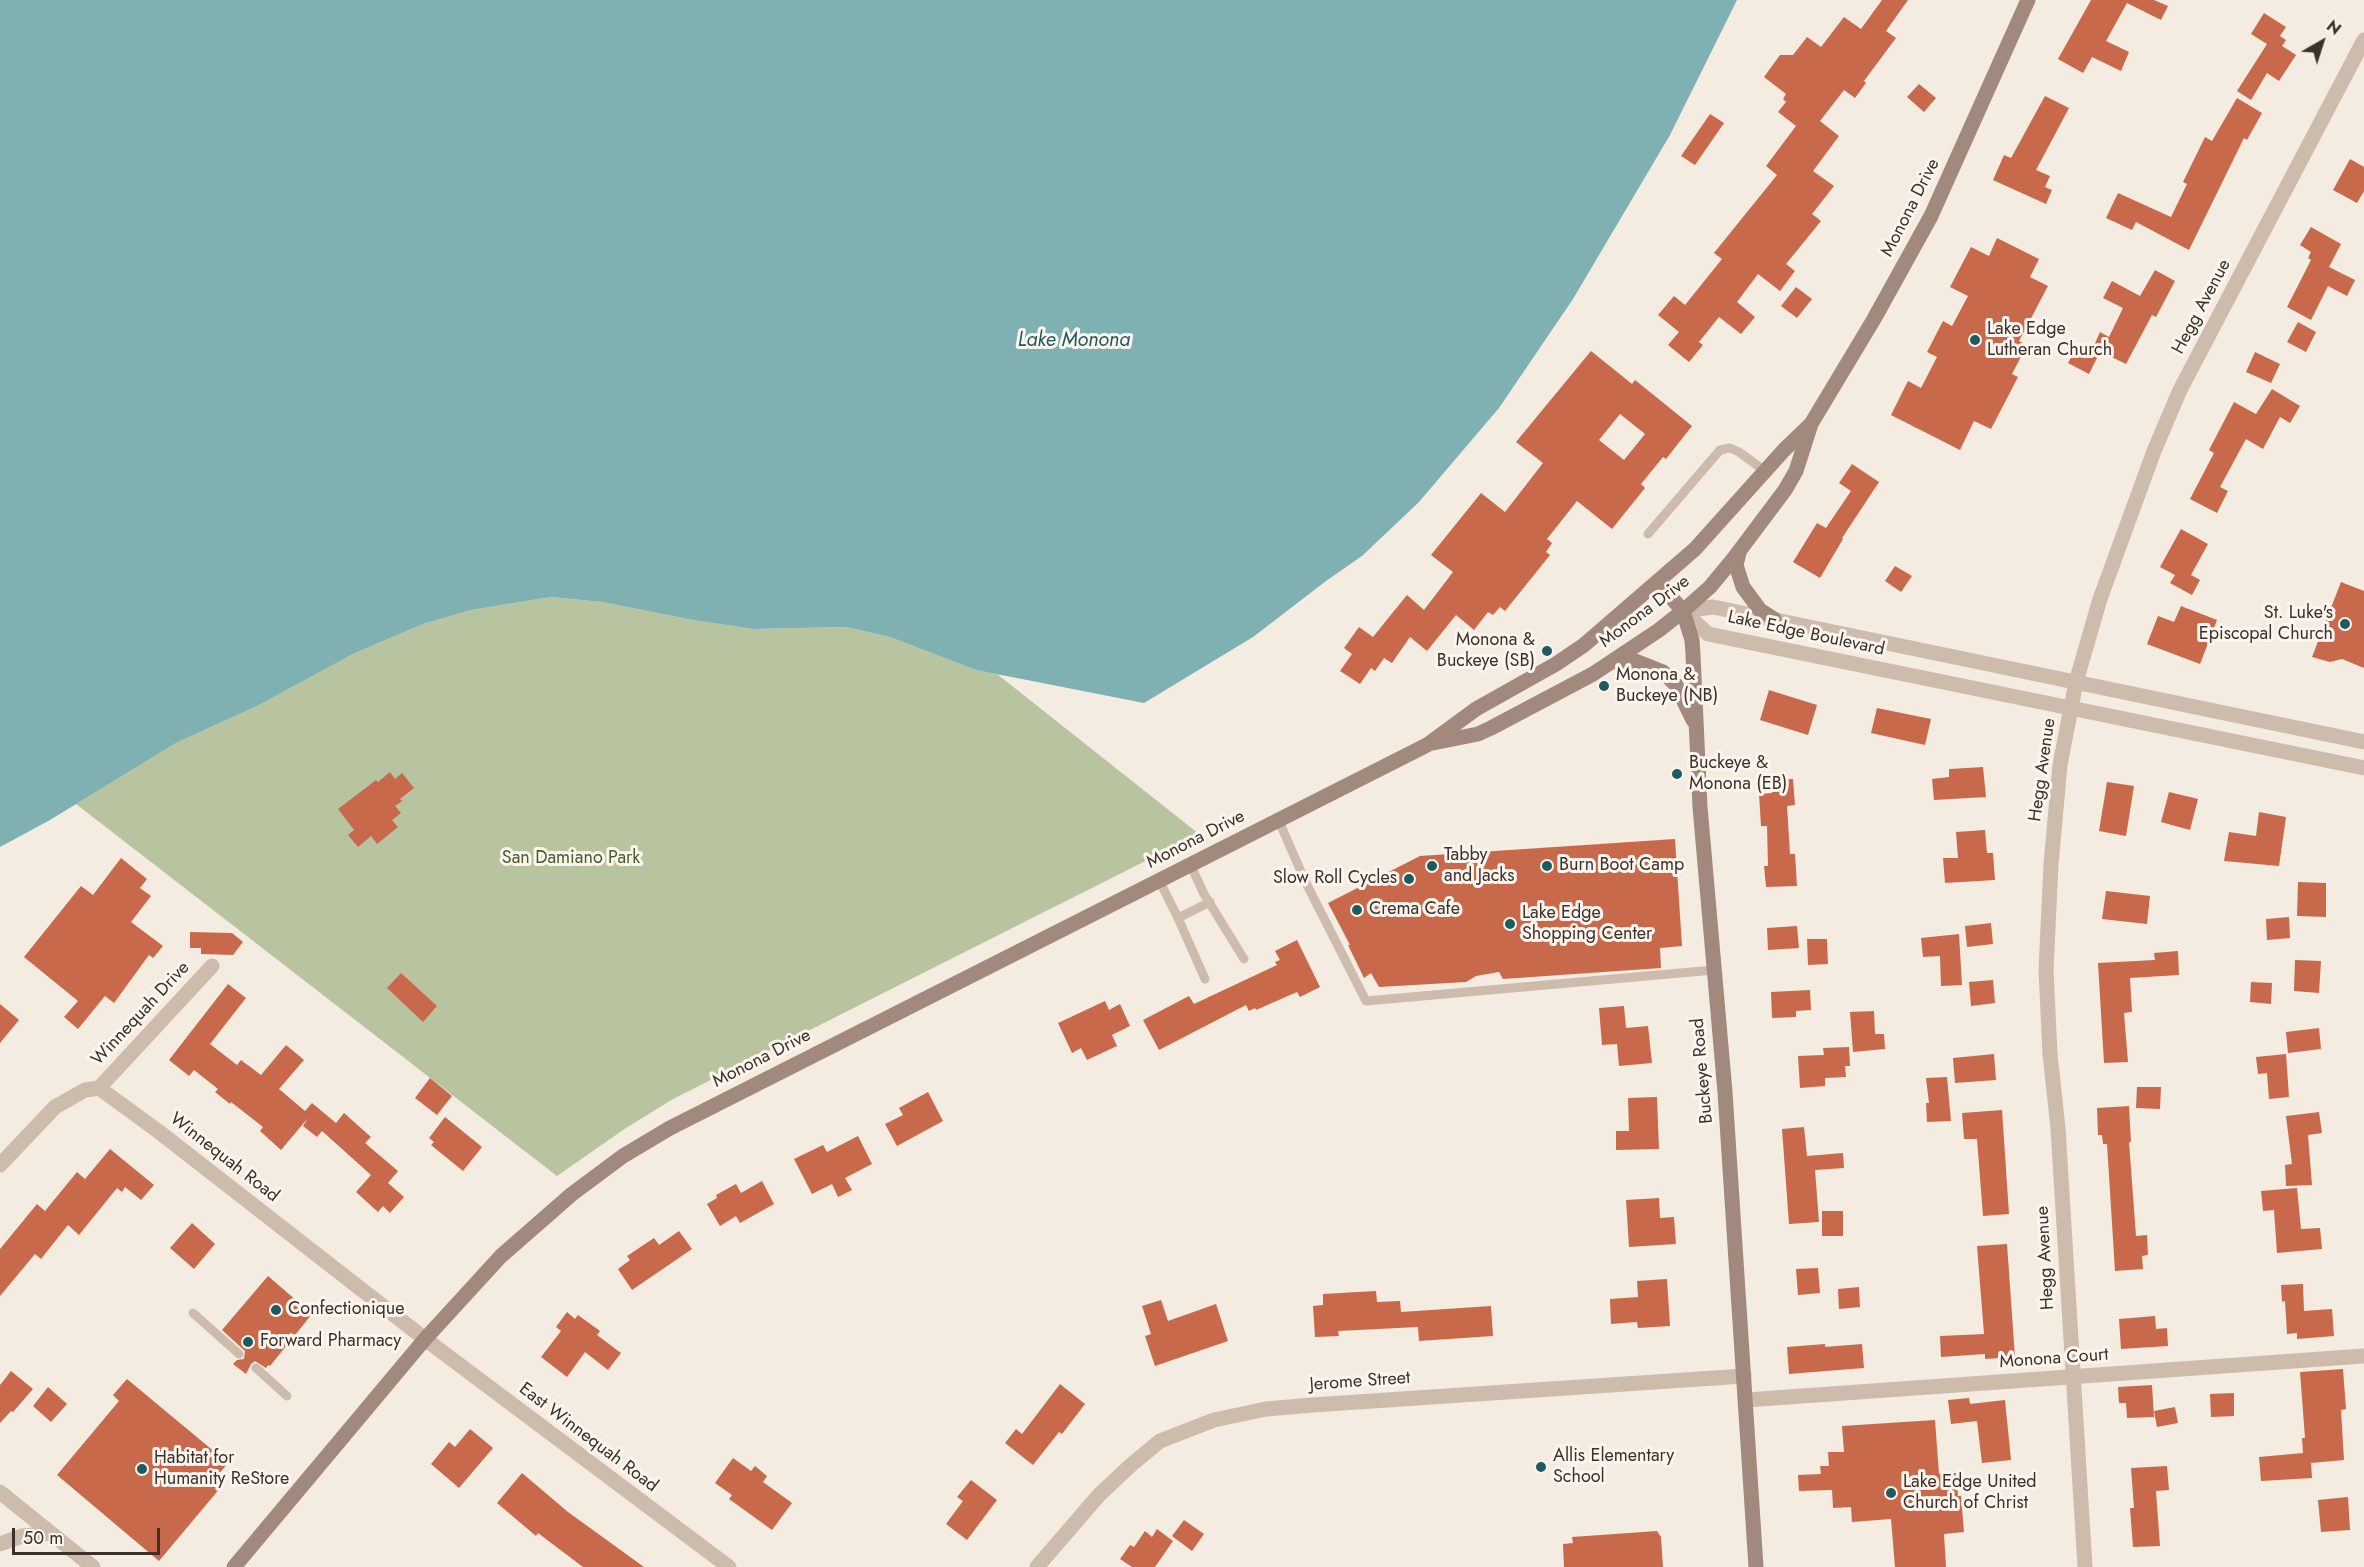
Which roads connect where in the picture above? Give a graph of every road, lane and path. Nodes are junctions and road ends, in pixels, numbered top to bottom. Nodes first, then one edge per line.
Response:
1 (2028, 0) edge
2 (2364, 40) edge
3 (1810, 424) junction
4 (1765, 471) junction
5 (1648, 534) dead end
6 (1740, 550) junction
7 (1658, 582) junction
8 (1683, 611) junction
9 (1774, 619) junction
10 (1611, 662) junction
11 (2076, 682) junction
12 (2071, 709) junction
13 (1698, 731) junction
14 (2364, 742) edge
15 (1427, 745) junction
16 (2364, 768) edge
17 (1278, 819) junction
18 (1190, 864) junction
19 (1159, 880) junction
20 (1210, 902) junction
21 (1178, 918) junction
22 (1244, 959) dead end
23 (212, 966) dead end
24 (1714, 970) junction
25 (1205, 980) dead end
26 (99, 1088) junction
27 (0, 1165) edge
28 (193, 1313) dead end
29 (424, 1340) junction
30 (239, 1354) dead end
31 (2364, 1356) edge
32 (256, 1368) dead end
33 (1744, 1376) junction
34 (2072, 1378) junction
35 (287, 1396) dead end
36 (1746, 1400) junction
37 (0, 1492) edge
38 (51, 1533) junction
39 (0, 1544) edge
40 (93, 1567) edge
41 (234, 1567) edge
42 (729, 1567) edge
43 (1037, 1567) edge
44 (1756, 1567) edge
45 (2085, 1567) edge

1 - 3 street, Monona Drive
2 - 11 street, Hegg Avenue
3 - 4 street, Monona Drive
3 - 6 street, Monona Drive
4 - 5 lane
4 - 7 street, Monona Drive
6 - 8 street, Monona Drive
6 - 9 street
7 - 8 street, Buckeye Road
7 - 15 street, Monona Drive
8 - 9 street, Lake Edge Boulevard
8 - 10 street, Monona Drive
8 - 12 street, Lake Edge Boulevard
8 - 13 street, Buckeye Road
9 - 11 street, Lake Edge Boulevard
10 - 13 street
10 - 15 street, Monona Drive
11 - 12 street, Hegg Avenue
11 - 14 street, Lake Edge Boulevard
12 - 16 street, Lake Edge Boulevard
12 - 34 street, Hegg Avenue
13 - 24 street, Buckeye Road
15 - 17 street, Monona Drive
17 - 18 street, Monona Drive
17 - 24 lane
18 - 19 street, Monona Drive
18 - 20 lane
19 - 21 lane
19 - 29 street, Monona Drive
20 - 21 lane
20 - 22 lane
21 - 25 lane
23 - 26 street, Winnequah Drive
24 - 33 street, Buckeye Road
26 - 27 street
26 - 29 street, Winnequah Road
28 - 30 lane
29 - 41 street, Monona Drive
29 - 42 street, East Winnequah Road
31 - 34 street, Monona Court
32 - 35 lane
33 - 36 street, Buckeye Road
33 - 43 street, Jerome Street
34 - 36 street, Monona Court
34 - 45 street, Hegg Avenue
36 - 44 street, Buckeye Road
37 - 38 street
38 - 39 street
38 - 40 street

